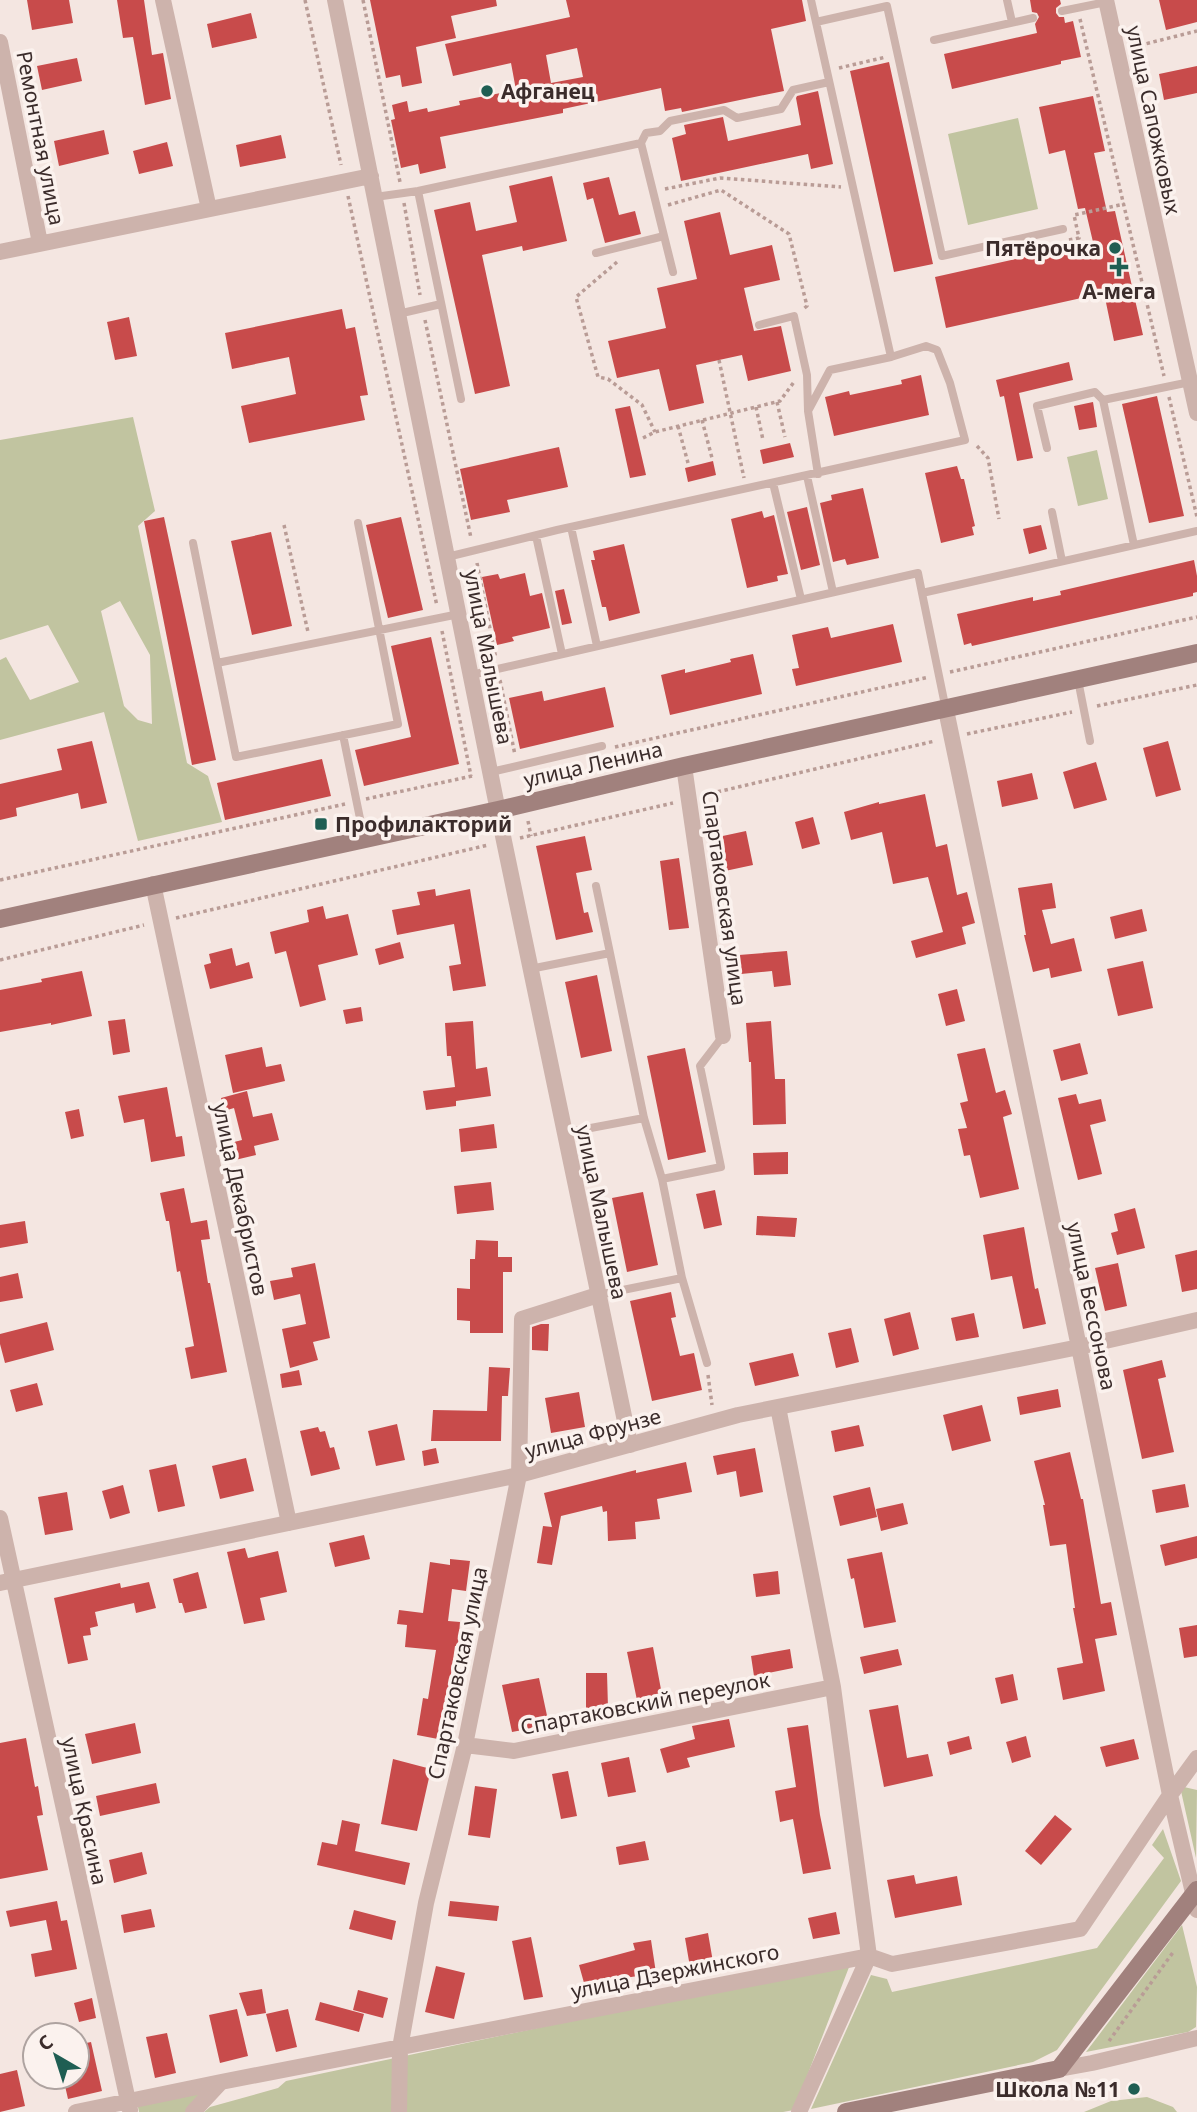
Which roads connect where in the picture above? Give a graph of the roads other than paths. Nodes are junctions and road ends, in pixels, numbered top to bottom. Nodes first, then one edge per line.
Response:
1 (163, 0) edge
2 (335, 0) edge
3 (811, 0) edge
4 (1007, 0) edge
5 (1106, 1) edge
6 (1062, 11) dead end
7 (1033, 18) dead end
8 (816, 22) junction
9 (1012, 22) junction
10 (934, 40) dead end
11 (0, 42) edge
12 (830, 82) junction
13 (640, 143) junction
14 (371, 176) junction
15 (418, 191) junction
16 (375, 197) junction
17 (209, 209) junction
18 (1062, 229) dead end
19 (664, 236) junction
20 (40, 243) junction
21 (0, 252) edge
22 (596, 253) dead end
23 (673, 272) dead end
24 (441, 304) junction
25 (398, 314) junction
26 (759, 325) dead end
27 (891, 357) junction
28 (1190, 382) junction
29 (461, 399) dead end
30 (1103, 400) junction
31 (808, 411) junction
32 (1197, 413) edge
33 (1047, 448) dead end
34 (818, 474) junction
35 (807, 476) junction
36 (773, 483) junction
37 (1052, 512) dead end
38 (358, 523) dead end
39 (571, 527) junction
40 (1197, 531) edge
41 (536, 536) junction
42 (193, 543) dead end
43 (1134, 545) junction
44 (447, 557) junction
45 (1062, 561) junction
46 (833, 592) junction
47 (922, 593) junction
48 (801, 599) junction
49 (459, 614) junction
50 (380, 630) junction
51 (597, 646) junction
52 (562, 653) junction
53 (1197, 653) edge
54 (217, 663) junction
55 (471, 675) junction
56 (1078, 680) junction
57 (946, 710) junction
58 (343, 735) junction
59 (1090, 741) dead end
60 (602, 746) road end
61 (684, 766) junction
62 (491, 772) junction
63 (498, 810) junction
64 (365, 838) junction
65 (152, 884) junction
66 (596, 886) dead end
67 (0, 919) edge
68 (610, 953) junction
69 (530, 969) junction
70 (723, 1037) joint
71 (644, 1118) junction
72 (564, 1133) junction
73 (662, 1180) junction
74 (682, 1278) junction
75 (598, 1295) junction
76 (1197, 1320) edge
77 (1079, 1347) junction
78 (707, 1363) road end
79 (778, 1407) junction
80 (630, 1445) junction
81 (519, 1475) junction
82 (0, 1518) edge
83 (289, 1523) junction
84 (6, 1582) edge
85 (833, 1687) junction
86 (465, 1745) junction
87 (1197, 1758) edge
88 (1170, 1795) junction
89 (1196, 1898) edge
90 (869, 1956) junction
91 (1197, 2038) edge
92 (400, 2049) junction
93 (1059, 2069) junction
94 (221, 2082) junction
95 (129, 2107) edge
96 (76, 2112) edge
97 (193, 2112) edge
98 (399, 2112) edge
99 (799, 2112) edge
100 (846, 2112) edge

1 - 17 street
2 - 14 street, улица Малышева
3 - 8 lane
4 - 9 lane
5 - 6 lane
5 - 28 street, улица Сапожковых
7 - 9 lane
8 - 12 lane
8 - 18 lane
9 - 10 lane
11 - 20 street, Ремонтная улица
12 - 13 lane
12 - 27 lane
13 - 15 lane
13 - 19 lane
14 - 16 street, улица Малышева
14 - 17 street
15 - 16 lane
15 - 24 lane
16 - 25 street, улица Малышева
17 - 20 street
19 - 22 lane
19 - 23 lane
20 - 21 street
24 - 25 lane
24 - 29 lane
25 - 44 street, улица Малышева
26 - 31 lane
27 - 31 lane
27 - 34 lane
28 - 30 lane
28 - 32 street, улица Сапожковых
30 - 33 lane
30 - 43 lane
31 - 34 lane
34 - 35 lane
35 - 36 lane
35 - 46 lane
36 - 39 lane
36 - 48 lane
37 - 45 lane
38 - 50 lane
39 - 41 lane
39 - 51 lane
40 - 43 lane
41 - 44 lane
41 - 52 lane
42 - 54 lane
43 - 45 lane
44 - 49 street, улица Малышева
45 - 47 lane
46 - 47 lane
46 - 48 lane
47 - 57 lane
48 - 51 lane
49 - 50 lane
49 - 55 street, улица Малышева
50 - 54 lane
50 - 58 lane
51 - 52 lane
52 - 55 lane
53 - 56 main road, улица Ленина
54 - 58 lane
55 - 62 street, улица Малышева
56 - 57 main road, улица Ленина
56 - 59 lane
57 - 61 main road, улица Ленина
57 - 77 street, улица Бессонова
58 - 64 lane
60 - 62 lane
61 - 63 main road, улица Ленина
61 - 70 street, Спартаковская улица
62 - 63 street, улица Малышева
63 - 64 main road, улица Ленина
63 - 69 street, улица Малышева
64 - 65 main road, улица Ленина
65 - 67 main road, улица Ленина
65 - 83 street, улица Декабристов
66 - 68 lane
68 - 69 lane
68 - 71 lane
69 - 72 street, улица Малышева
70 - 73 lane
71 - 72 lane
71 - 73 lane
72 - 75 street, улица Малышева
73 - 74 lane
74 - 75 lane
74 - 78 lane
75 - 80 street, улица Малышева
75 - 81 street, Спартаковская улица
76 - 77 street, улица Фрунзе
77 - 79 street, улица Фрунзе
77 - 88 street, улица Бессонова
79 - 80 street, улица Фрунзе
79 - 85 street
80 - 81 street, улица Фрунзе
81 - 83 street, улица Фрунзе
81 - 86 street, Спартаковская улица
82 - 84 street, улица Красина
83 - 84 street, улица Фрунзе
84 - 95 street, улица Красина
85 - 86 street, Спартаковский переулок
85 - 90 street
86 - 92 street, Спартаковская улица
87 - 88 street, улица Дзержинского
88 - 89 street, улица Бессонова
88 - 90 street, улица Дзержинского
89 - 93 main road
90 - 92 street, улица Дзержинского
90 - 99 street
91 - 93 street
92 - 94 street, улица Дзержинского
92 - 98 street, Спартаковская улица
93 - 100 main road
94 - 95 street, улица Дзержинского
94 - 97 street
95 - 96 street, улица Дзержинского

